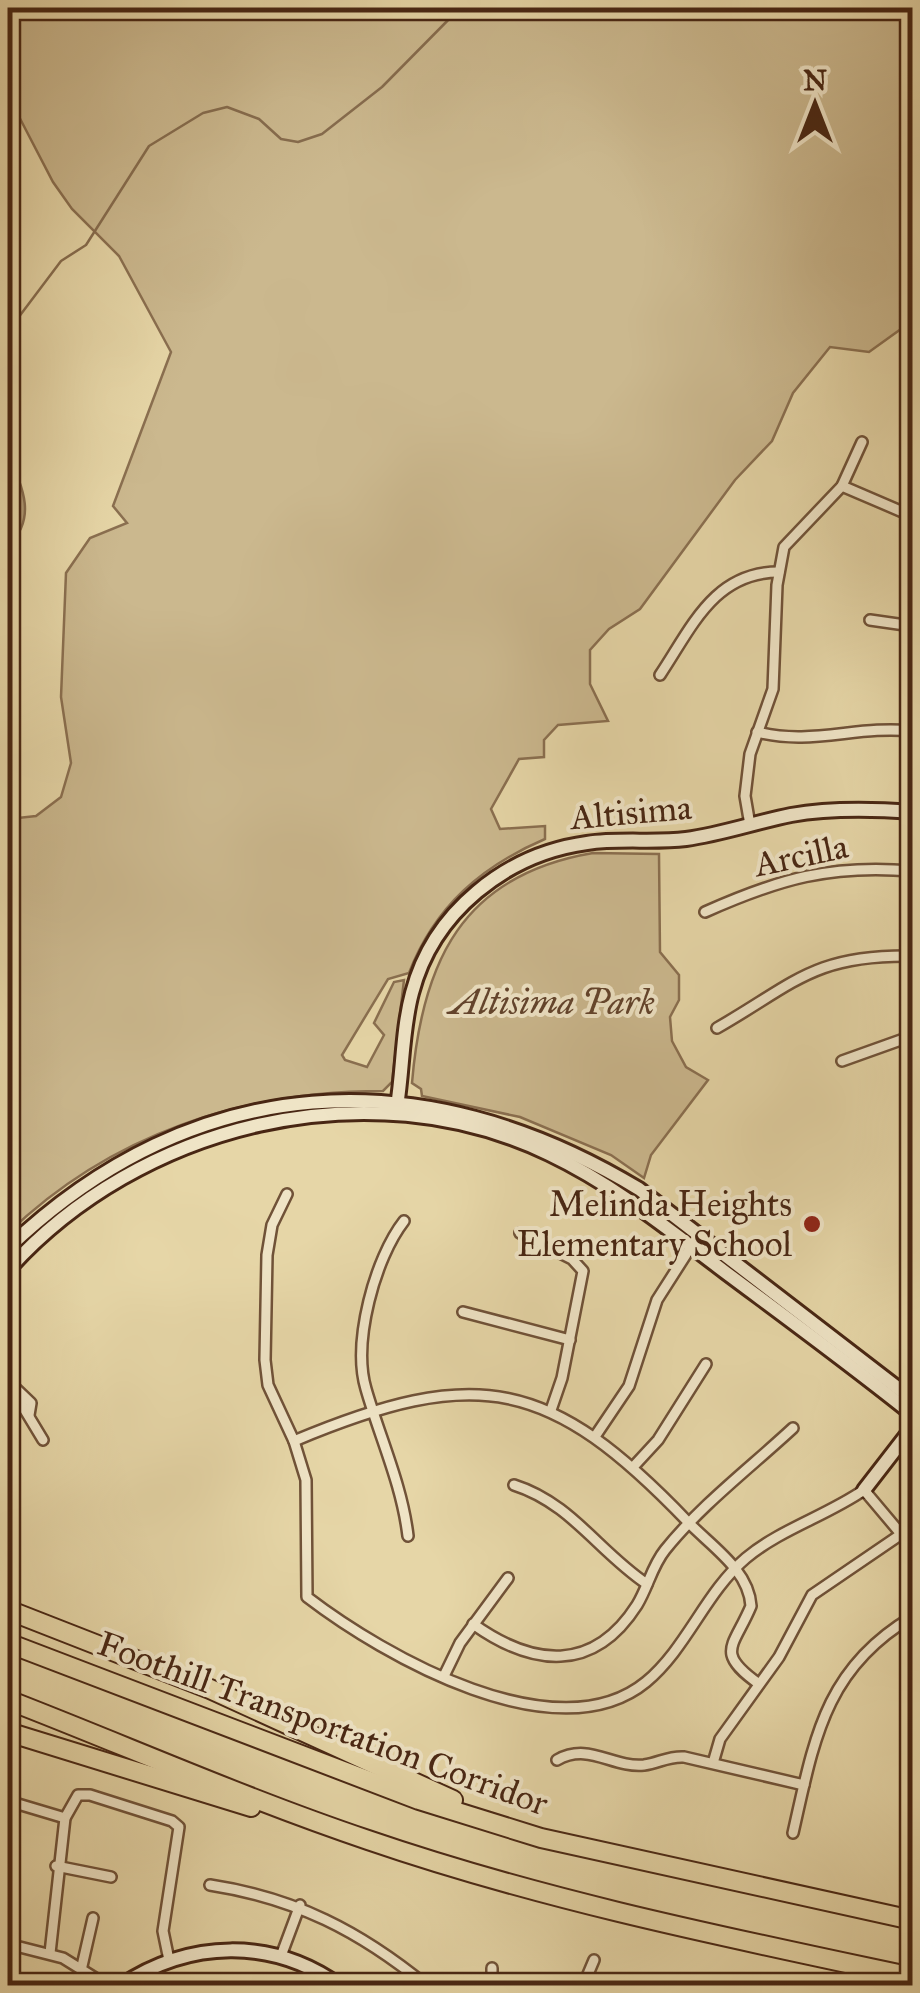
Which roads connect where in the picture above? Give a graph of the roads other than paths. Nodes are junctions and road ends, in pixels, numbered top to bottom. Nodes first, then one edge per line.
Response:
1 (862, 442) dead end
2 (842, 486) junction
3 (912, 516) edge
4 (780, 572) junction
5 (870, 620) dead end
6 (912, 626) edge
7 (660, 675) dead end
8 (912, 731) edge
9 (757, 732) junction
10 (912, 812) edge
11 (750, 825) junction
12 (912, 871) edge
13 (912, 901) edge
14 (705, 912) dead end
15 (910, 956) junction
16 (912, 976) edge
17 (717, 1028) dead end
18 (912, 1036) edge
19 (842, 1061) dead end
20 (397, 1109) junction
21 (287, 1194) dead end
22 (404, 1221) dead end
23 (520, 1232) dead end
24 (695, 1241) junction
25 (8, 1248) edge
26 (8, 1270) edge
27 (463, 1312) dead end
28 (570, 1340) junction
29 (706, 1364) dead end
30 (8, 1382) edge
31 (8, 1391) edge
32 (912, 1399) edge
33 (374, 1408) junction
34 (552, 1410) junction
35 (29, 1414) junction
36 (912, 1414) edge
37 (793, 1428) dead end
38 (912, 1428) edge
39 (596, 1436) junction
40 (43, 1440) dead end
41 (294, 1442) junction
42 (634, 1466) junction
43 (514, 1485) dead end
44 (864, 1490) junction
45 (690, 1524) junction
46 (912, 1531) edge
47 (408, 1536) dead end
48 (901, 1537) junction
49 (912, 1547) edge
50 (735, 1569) junction
51 (508, 1578) dead end
52 (647, 1584) junction
53 (8, 1610) edge
54 (912, 1617) edge
55 (473, 1624) junction
56 (8, 1643) edge
57 (444, 1676) junction
58 (759, 1684) junction
59 (8, 1700) edge
60 (8, 1732) edge
61 (557, 1760) dead end
62 (714, 1763) junction
63 (804, 1786) junction
64 (8, 1802) edge
65 (64, 1818) junction
66 (793, 1832) dead end
67 (540, 1838) junction
68 (366, 1840) junction
69 (56, 1866) junction
70 (111, 1877) dead end
71 (210, 1884) dead end
72 (300, 1905) junction
73 (93, 1918) dead end
74 (912, 1920) edge
75 (8, 1944) edge
76 (50, 1952) junction
77 (281, 1956) junction
78 (169, 1960) junction
79 (594, 1960) dead end
80 (82, 1966) junction
81 (492, 1968) dead end
82 (912, 1977) edge
83 (108, 1986) edge
84 (120, 1986) edge
85 (340, 1986) edge
86 (427, 1986) edge
87 (492, 1986) edge
88 (583, 1986) edge

1 - 2 street
2 - 3 street
2 - 4 street
4 - 7 street
4 - 9 street
5 - 6 street
8 - 9 street
9 - 11 street
10 - 11 main road, Altisima
11 - 20 main road, Altisima
12 - 14 street, Arcilla
13 - 15 main road
15 - 16 main road
15 - 17 street
18 - 19 street
20 - 24 main road
20 - 25 main road
20 - 26 main road
21 - 41 street
22 - 33 street
23 - 28 street
24 - 32 main road
24 - 36 main road
24 - 39 street
27 - 28 street
28 - 34 street
29 - 42 street
30 - 35 street
31 - 35 street
33 - 34 street
33 - 41 street
33 - 47 street
34 - 39 street
35 - 40 street
37 - 45 street
38 - 44 main road
39 - 42 street
41 - 57 street
42 - 45 street
43 - 52 street
44 - 48 street
44 - 50 street
45 - 50 street
45 - 52 street
46 - 48 street
48 - 49 street
48 - 58 street
50 - 57 street
50 - 58 street
51 - 55 street
52 - 55 street
53 - 67 highway
54 - 63 street
55 - 57 street
56 - 67 highway, Foothill Transportation Corridor
58 - 62 street
59 - 68 highway
60 - 68 highway
61 - 62 street
62 - 63 street
63 - 66 street
64 - 65 street
65 - 69 street
65 - 78 street
67 - 74 highway, Foothill Transportation Corridor
68 - 82 highway
69 - 70 street
69 - 76 street
71 - 72 street
72 - 77 street
72 - 86 street
73 - 80 street
75 - 76 street
76 - 80 street
77 - 78 main road
77 - 85 main road
78 - 84 main road
79 - 88 street
80 - 83 street
81 - 87 street

